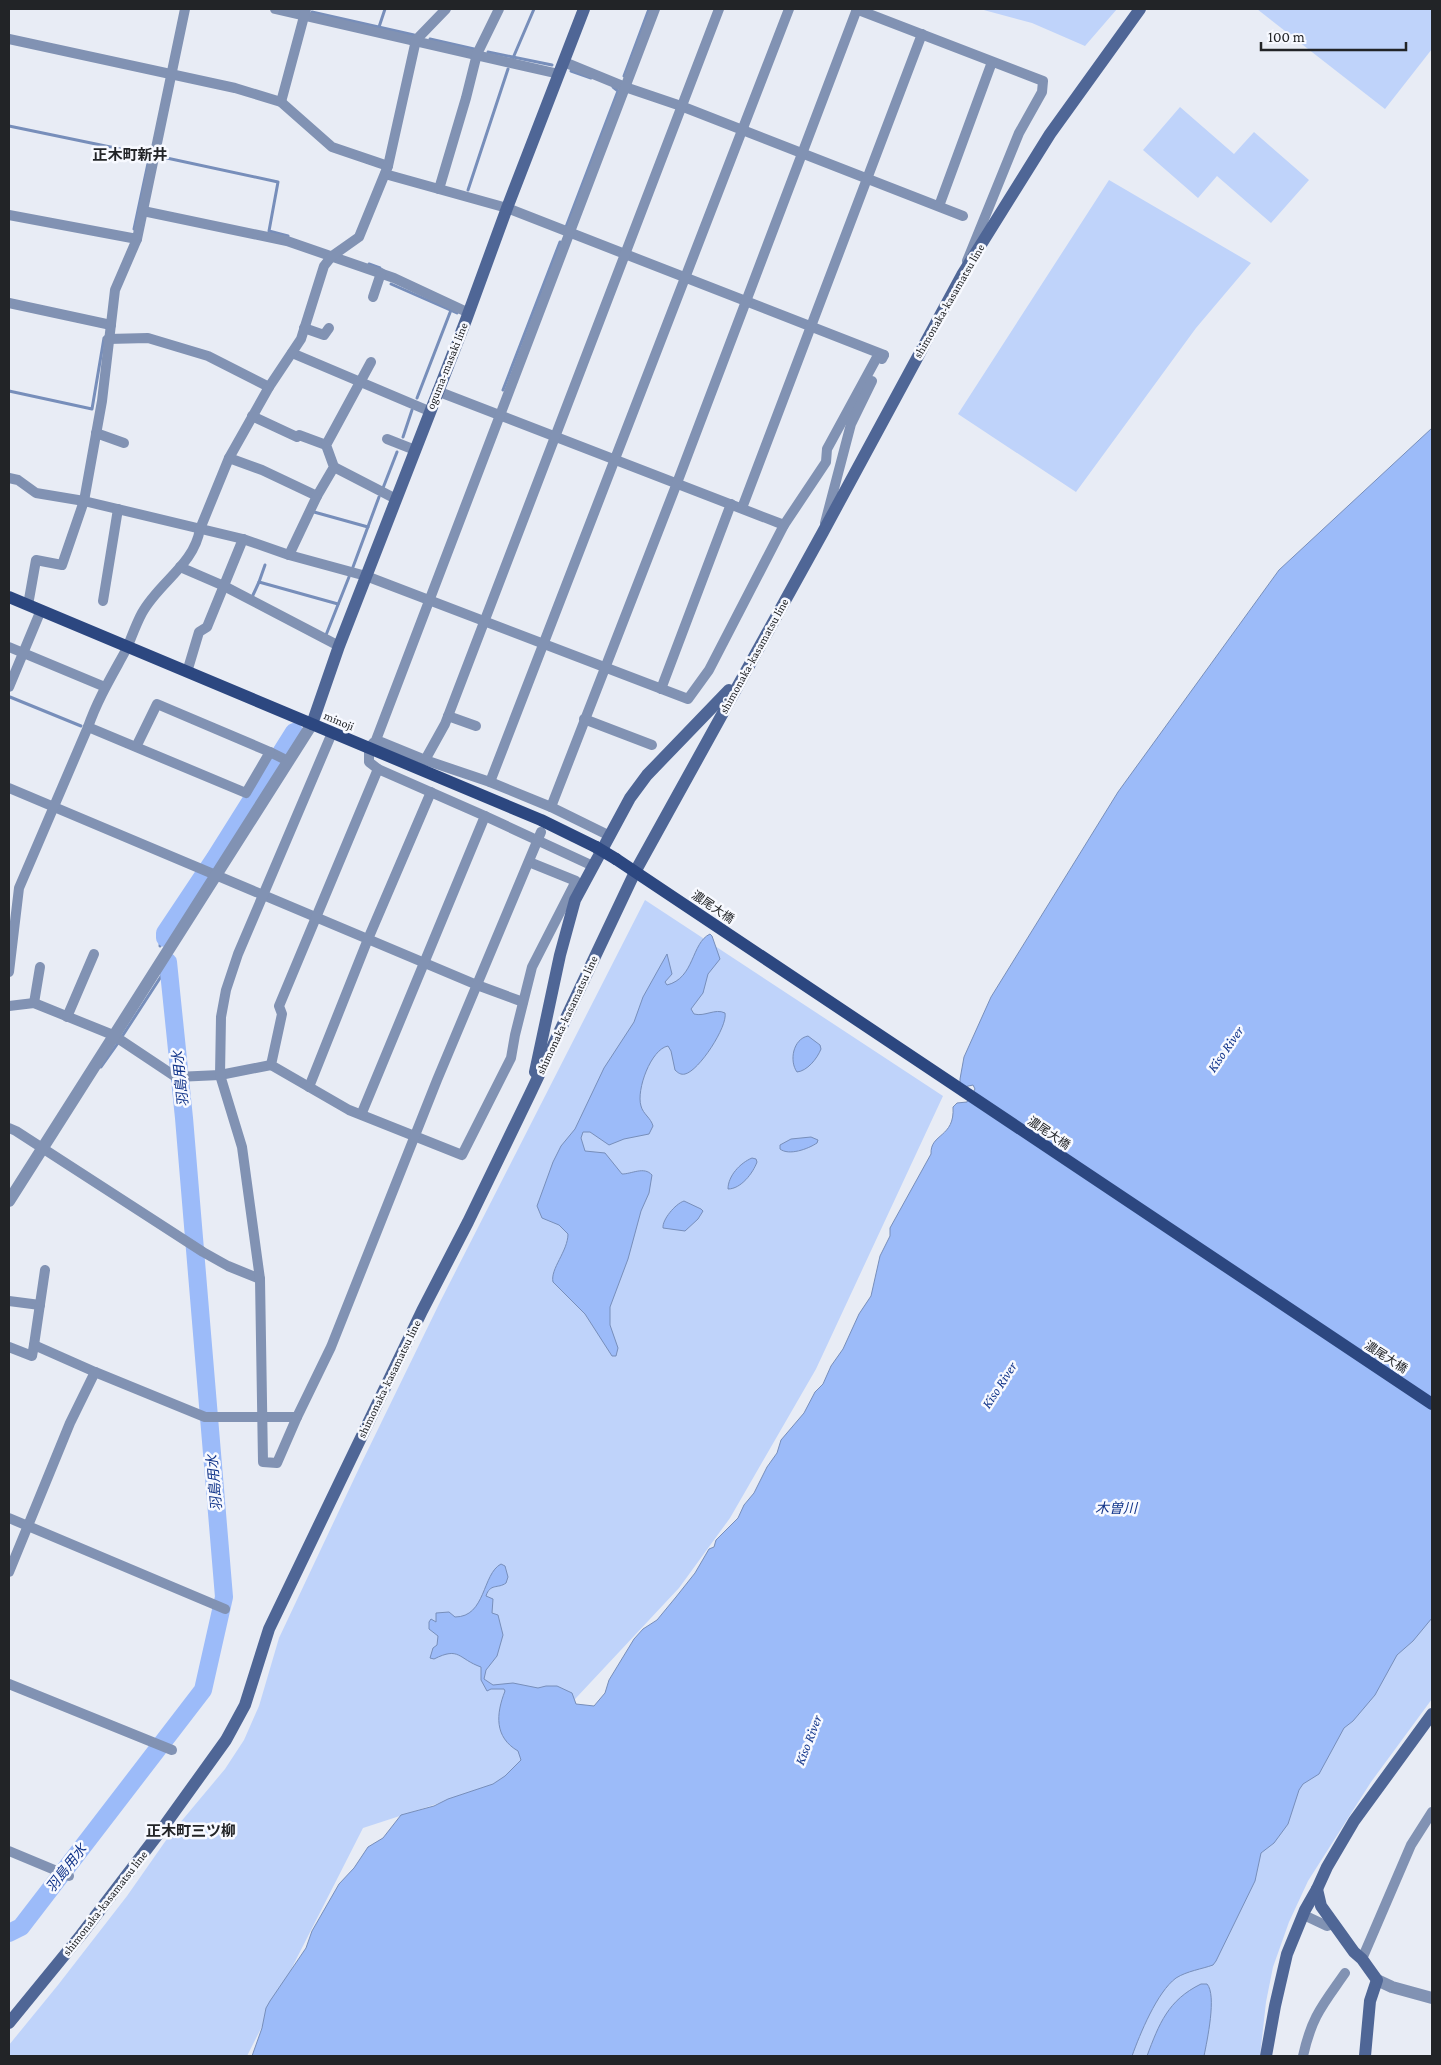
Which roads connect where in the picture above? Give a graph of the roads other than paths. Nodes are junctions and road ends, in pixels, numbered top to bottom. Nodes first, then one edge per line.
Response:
1 (185, 9) edge
2 (275, 9) edge
3 (446, 9) edge
4 (499, 9) edge
5 (584, 9) edge
6 (655, 9) edge
7 (719, 9) edge
8 (789, 9) edge
9 (857, 9) edge
10 (1140, 9) edge
11 (306, 12) edge
12 (922, 34) junction
13 (9, 38) edge
14 (416, 40) junction
15 (477, 54) junction
16 (992, 62) junction
17 (562, 68) junction
18 (171, 73) junction
19 (625, 87) junction
20 (281, 102) junction
21 (681, 106) junction
22 (743, 130) junction
23 (802, 154) junction
24 (386, 170) junction
25 (868, 179) junction
26 (439, 189) junction
27 (939, 206) junction
28 (507, 208) junction
29 (143, 211) junction
30 (9, 215) edge
31 (963, 216) dead end
32 (569, 232) junction
33 (137, 239) junction
34 (624, 254) junction
35 (332, 256) junction
36 (381, 273) junction
37 (962, 275) junction
38 (685, 277) junction
39 (373, 297) dead end
40 (746, 300) junction
41 (9, 303) edge
42 (469, 313) junction
43 (110, 325) junction
44 (812, 326) junction
45 (304, 328) junction
46 (329, 328) dead end
47 (108, 339) junction
48 (292, 353) junction
49 (884, 355) junction
50 (371, 362) dead end
51 (360, 381) junction
52 (269, 387) junction
53 (438, 391) junction
54 (429, 411) junction
55 (500, 415) junction
56 (252, 416) junction
57 (96, 432) junction
58 (555, 436) junction
59 (387, 439) dead end
60 (124, 443) dead end
61 (326, 445) junction
62 (415, 450) junction
63 (229, 458) junction
64 (615, 460) junction
65 (334, 467) junction
66 (9, 478) edge
67 (677, 483) junction
68 (317, 496) junction
69 (396, 499) junction
70 (84, 501) junction
71 (731, 504) junction
72 (742, 508) junction
73 (118, 509) junction
74 (784, 525) junction
75 (200, 529) junction
76 (824, 532) junction
77 (243, 539) junction
78 (289, 555) junction
79 (180, 567) junction
80 (366, 576) junction
81 (224, 586) junction
82 (9, 597) edge
83 (428, 600) junction
84 (103, 601) dead end
85 (28, 605) junction
86 (41, 610) junction
87 (484, 621) junction
88 (545, 644) junction
89 (339, 646) junction
90 (9, 647) edge
91 (127, 647) junction
92 (23, 653) junction
93 (751, 661) junction
94 (605, 666) junction
95 (187, 672) junction
96 (9, 687) edge
97 (105, 687) junction
98 (661, 689) junction
99 (448, 716) junction
100 (584, 719) junction
101 (312, 724) junction
102 (476, 726) dead end
103 (88, 727) junction
104 (332, 733) junction
105 (373, 744) junction
106 (136, 746) junction
107 (652, 746) dead end
108 (272, 754) junction
109 (425, 760) junction
110 (288, 761) junction
111 (378, 769) junction
112 (490, 782) junction
113 (9, 788) edge
114 (431, 792) junction
115 (551, 807) junction
116 (52, 808) junction
117 (485, 816) junction
118 (539, 836) junction
119 (610, 836) junction
120 (529, 862) junction
121 (593, 866) junction
122 (635, 872) junction
123 (214, 873) junction
124 (652, 883) joint
125 (263, 895) junction
126 (316, 916) junction
127 (368, 939) junction
128 (94, 954) dead end
129 (424, 963) junction
130 (40, 967) dead end
131 (9, 972) edge
132 (477, 986) junction
133 (34, 1002) junction
134 (523, 1002) junction
135 (9, 1006) edge
136 (67, 1016) junction
137 (114, 1035) junction
138 (271, 1065) junction
139 (220, 1075) junction
140 (309, 1087) junction
141 (530, 1094) junction
142 (361, 1115) junction
143 (9, 1128) edge
144 (415, 1137) junction
145 (42, 1148) junction
146 (9, 1201) edge
147 (45, 1270) dead end
148 (260, 1279) junction
149 (9, 1301) edge
150 (40, 1305) junction
151 (34, 1345) junction
152 (9, 1347) edge
153 (95, 1372) junction
154 (1432, 1404) edge
155 (297, 1417) junction
156 (263, 1418) junction
157 (9, 1518) edge
158 (28, 1525) junction
159 (9, 1572) edge
160 (225, 1609) dead end
161 (9, 1684) edge
162 (1432, 1714) edge
163 (172, 1750) dead end
164 (1432, 1812) edge
165 (9, 1851) edge
166 (69, 1876) dead end
167 (1317, 1889) junction
168 (1308, 1917) dead end
169 (1334, 1924) junction
170 (1362, 1958) junction
171 (1345, 1973) dead end
172 (1378, 1980) junction
173 (1432, 1998) edge
174 (9, 2023) edge
175 (1266, 2056) edge
176 (1303, 2056) edge
177 (1365, 2056) edge

1 - 18 street
2 - 11 street
3 - 14 street
4 - 15 street
5 - 17 main road, oguma-masaki line
6 - 19 street
7 - 21 street
8 - 22 street
9 - 12 street
9 - 23 street
10 - 37 main road, shimonaka-kasamatsu line
11 - 14 street
11 - 20 street
12 - 16 street
12 - 25 street
13 - 18 street
14 - 15 street
14 - 24 street
15 - 17 street
15 - 26 street
16 - 27 street
16 - 37 street
17 - 19 street
17 - 28 main road, oguma-masaki line
18 - 20 street
18 - 29 street
19 - 21 street
19 - 32 street
20 - 24 street
21 - 22 street
21 - 34 street
22 - 23 street
22 - 38 street
23 - 25 street
23 - 40 street
24 - 26 street
24 - 35 street
25 - 27 street
25 - 44 street
26 - 28 street
27 - 31 street
28 - 32 street
28 - 42 main road, oguma-masaki line
29 - 33 street
29 - 35 street
30 - 33 street
32 - 34 street
32 - 55 street
33 - 43 street
34 - 38 street
34 - 58 street
35 - 36 street
35 - 45 street
36 - 39 street
36 - 42 street
37 - 76 main road, shimonaka-kasamatsu line
38 - 40 street
38 - 64 street
40 - 44 street
40 - 67 street
41 - 43 street
42 - 53 main road, oguma-masaki line
43 - 47 street
44 - 49 street
44 - 72 street
45 - 46 street
45 - 48 street
47 - 52 street
47 - 57 street
48 - 51 street
48 - 52 street
49 - 74 street
49 - 76 street
50 - 51 street
51 - 54 street
51 - 61 street
52 - 56 street
53 - 54 main road, oguma-masaki line
53 - 55 street
54 - 62 main road, oguma-masaki line
55 - 58 street
55 - 83 street
56 - 61 street
56 - 63 street
57 - 60 street
57 - 70 street
58 - 64 street
58 - 87 street
59 - 62 street
61 - 65 street
62 - 69 main road, oguma-masaki line
63 - 68 street
63 - 75 street
64 - 67 street
64 - 88 street
65 - 68 street
65 - 69 street
66 - 70 street
67 - 71 street
67 - 94 street
68 - 78 street
69 - 80 main road, oguma-masaki line
70 - 73 street
70 - 85 street
71 - 72 street
71 - 98 street
72 - 74 street
73 - 75 street
73 - 84 street
74 - 98 street
75 - 77 street
75 - 79 street
76 - 93 main road, shimonaka-kasamatsu line
77 - 78 street
77 - 81 street
78 - 80 street
79 - 81 street
79 - 91 street
80 - 83 street
80 - 89 main road, oguma-masaki line
81 - 89 street
81 - 95 street
82 - 85 main road, minoji
83 - 87 street
83 - 105 street
85 - 86 main road, minoji
86 - 91 main road, minoji
86 - 92 street
87 - 88 street
87 - 99 street
88 - 94 street
88 - 112 street
89 - 101 main road, oguma-masaki line
90 - 92 street
91 - 95 main road, minoji
91 - 97 street
92 - 96 street
92 - 97 street
93 - 119 main road
93 - 122 main road, shimonaka-kasamatsu line
94 - 98 street
94 - 100 street
95 - 101 main road, minoji
97 - 103 street
99 - 102 street
99 - 109 street
100 - 107 street
100 - 115 street
101 - 104 main road, minoji
101 - 110 street
103 - 106 street
103 - 116 street
104 - 105 main road, minoji
104 - 125 street
105 - 109 street
105 - 111 street
105 - 122 main road, minoji, bridge
106 - 108 street
106 - 108 street
108 - 110 street
109 - 112 street
110 - 123 street
111 - 114 street
111 - 126 street
112 - 115 street
113 - 116 street
114 - 117 street
114 - 127 street
115 - 119 street
116 - 123 street
116 - 131 street
117 - 118 street
117 - 129 street
118 - 120 street
118 - 121 street
119 - 121 main road
120 - 132 street
120 - 134 street
121 - 141 main road
122 - 124 main road, minoji
122 - 141 main road, shimonaka-kasamatsu line
123 - 125 street
123 - 137 street
124 - 154 main road, 濃尾大橋
125 - 126 street
125 - 139 street
126 - 127 street
126 - 138 street
127 - 129 street
127 - 140 street
128 - 136 street
129 - 132 street
129 - 142 street
130 - 133 street
132 - 134 street
132 - 144 street
133 - 135 street
133 - 136 street
134 - 144 street
136 - 137 street
137 - 139 street
137 - 145 street
138 - 139 street
138 - 140 street
139 - 148 street
140 - 142 street
141 - 174 main road, shimonaka-kasamatsu line
142 - 144 street
143 - 145 street
144 - 155 street
145 - 146 street
145 - 148 street
147 - 150 street
148 - 156 street
149 - 150 street
150 - 151 street
151 - 152 street
151 - 153 street
153 - 156 street
153 - 158 street
155 - 156 street
155 - 156 street
157 - 158 street
158 - 159 street
158 - 160 street
161 - 163 street
162 - 167 main road
164 - 170 street
165 - 166 street
167 - 169 main road
167 - 175 main road
168 - 169 street
169 - 170 main road
170 - 172 main road
171 - 176 street
172 - 173 street
172 - 177 main road

